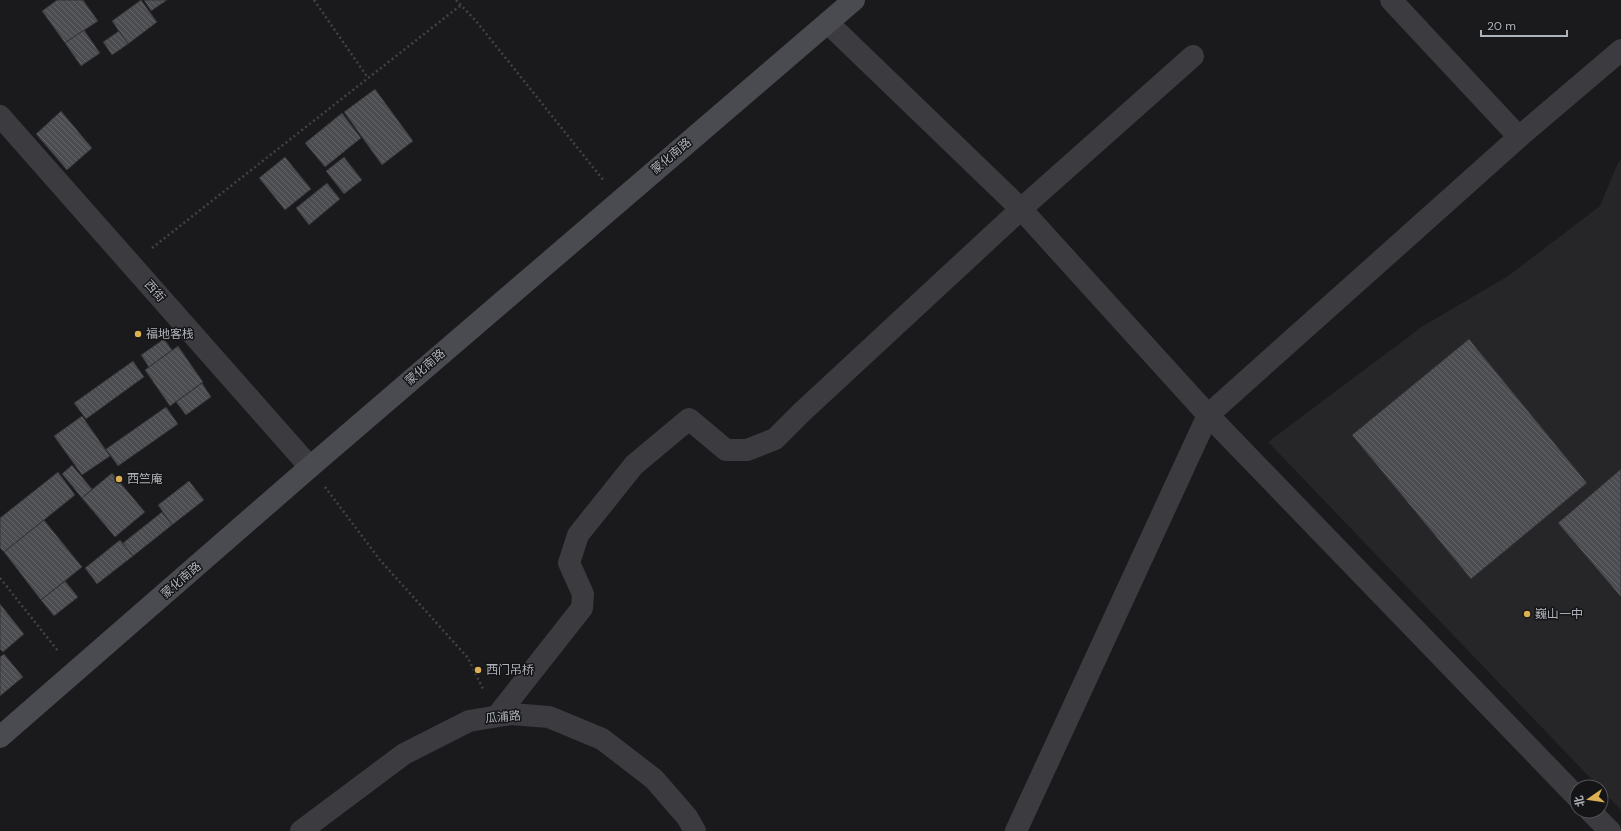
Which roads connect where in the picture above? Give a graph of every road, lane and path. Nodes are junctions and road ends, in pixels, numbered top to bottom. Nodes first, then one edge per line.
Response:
1 (314, 0) edge
2 (456, 0) edge
3 (854, 0) edge
4 (1391, 0) edge
5 (461, 5) junction
6 (828, 23) junction
7 (1621, 50) edge
8 (1194, 56) dead end
9 (368, 78) junction
10 (0, 116) edge
11 (1519, 137) junction
12 (619, 200) junction
13 (1021, 209) junction
14 (131, 265) junction
15 (1208, 414) junction
16 (310, 467) junction
17 (0, 578) edge
18 (75, 672) junction
19 (497, 716) junction
20 (0, 737) edge
21 (1569, 789) edge
22 (1598, 819) edge
23 (301, 831) edge
24 (695, 831) edge
25 (1016, 831) edge
26 (1610, 831) edge

1 - 9 path
2 - 5 path
3 - 6 main road, 蒙化南路
4 - 11 street
5 - 9 path
5 - 12 path
6 - 12 main road, 蒙化南路
6 - 13 street
7 - 11 street
8 - 13 street
9 - 14 path
10 - 14 street, 西街
11 - 15 street
12 - 16 main road, 蒙化南路
13 - 15 street
13 - 19 street
14 - 16 street, 西街
15 - 21 street
15 - 25 street
16 - 18 main road, 蒙化南路
16 - 19 path
17 - 18 path
18 - 20 main road, 蒙化南路
19 - 23 street, 瓜浦路
19 - 24 street, 瓜浦路
22 - 26 street

